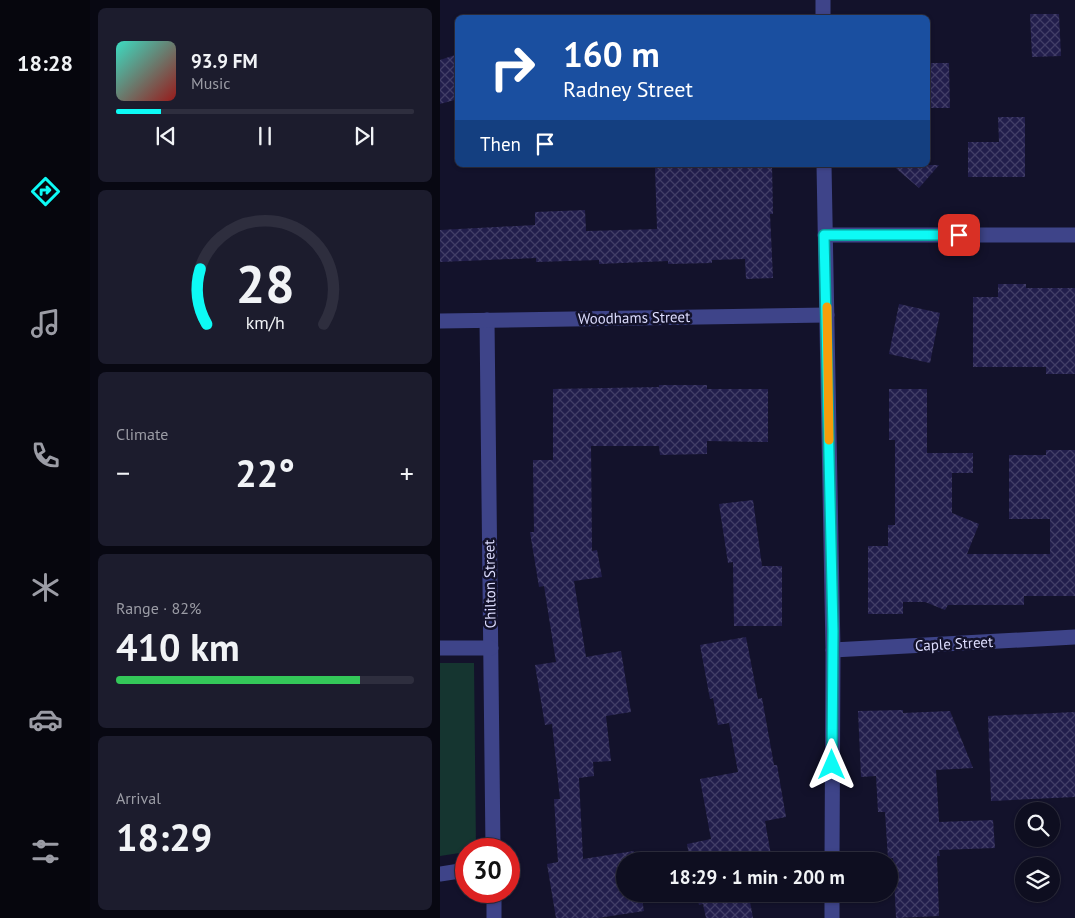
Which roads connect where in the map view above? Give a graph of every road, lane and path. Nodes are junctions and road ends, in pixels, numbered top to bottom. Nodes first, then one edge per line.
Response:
1 (823, 0) edge
2 (823, 15) edge
3 (824, 167) edge
4 (824, 235) junction
5 (1075, 235) edge
6 (827, 315) junction
7 (487, 320) junction
8 (440, 321) edge
9 (1075, 638) edge
10 (440, 648) edge
11 (491, 648) junction
12 (833, 650) junction
13 (493, 838) edge
14 (832, 852) edge
15 (455, 872) edge
16 (440, 874) edge
17 (832, 902) edge
18 (494, 903) edge
19 (494, 918) edge
20 (832, 918) edge

1 - 2 street
3 - 4 street
4 - 5 street
4 - 6 street
6 - 7 street, Woodhams Street
6 - 12 street
7 - 8 street, Woodhams Street
7 - 11 street, Chilton Street
9 - 12 street, Caple Street
10 - 11 street
11 - 13 street, Chilton Street
12 - 14 street
15 - 16 street
17 - 20 street
18 - 19 street

